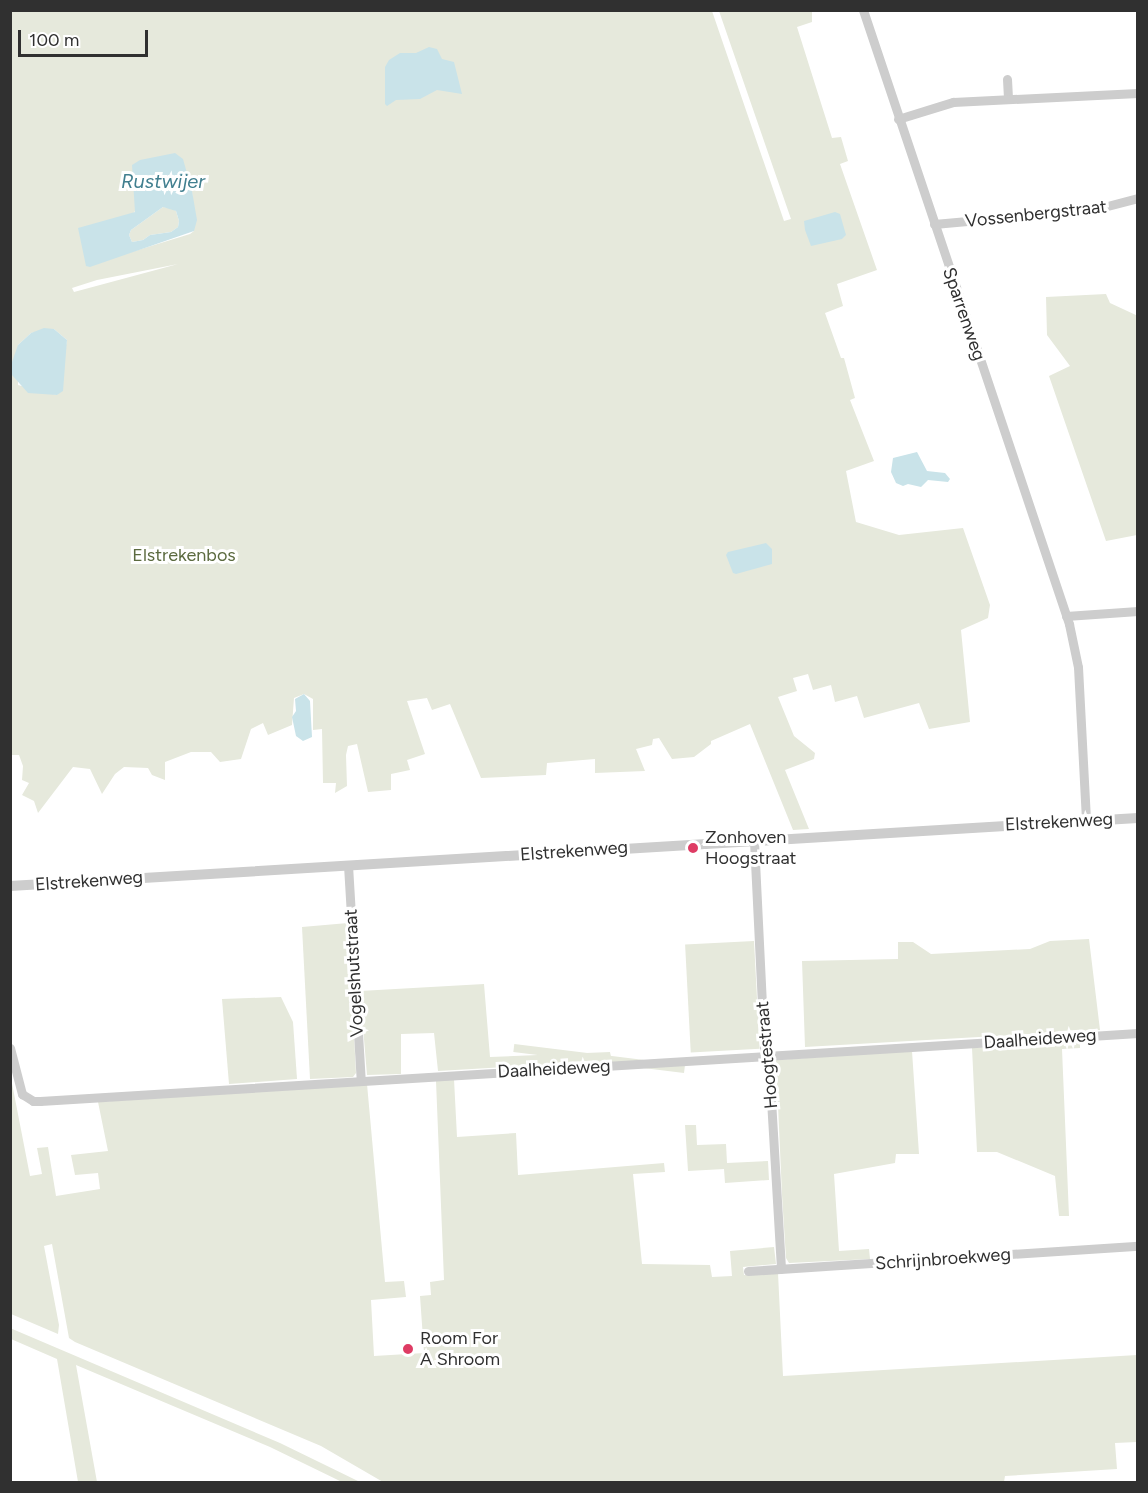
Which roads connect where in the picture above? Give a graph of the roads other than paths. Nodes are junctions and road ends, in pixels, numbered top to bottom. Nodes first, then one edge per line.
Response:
1 (863, 10) edge
2 (1007, 79) dead end
3 (1137, 93) edge
4 (1008, 99) junction
5 (898, 119) junction
6 (1137, 198) edge
7 (934, 224) junction
8 (1137, 611) edge
9 (1066, 616) junction
10 (1137, 818) edge
11 (1086, 821) junction
12 (754, 841) junction
13 (348, 865) junction
14 (10, 886) edge
15 (1137, 1033) edge
16 (10, 1047) edge
17 (767, 1056) junction
18 (360, 1081) junction
19 (1137, 1246) edge
20 (781, 1269) junction
21 (748, 1271) dead end

1 - 5 street, Sparrenweg
2 - 4 street
3 - 4 street
4 - 5 street
5 - 7 street, Sparrenweg
6 - 7 street, Vossenbergstraat
7 - 9 street, Sparrenweg
8 - 9 street
9 - 11 street, Sparrenweg
10 - 11 street, Elstrekenweg
11 - 12 street, Elstrekenweg
12 - 13 street, Elstrekenweg
12 - 17 street, Hoogtestraat
13 - 14 street, Elstrekenweg
13 - 18 street, Vogelshutstraat
15 - 17 street, Daalheideweg
16 - 18 street, Daalheideweg
17 - 18 street, Daalheideweg
17 - 20 street, Hoogtestraat
19 - 20 street, Schrijnbroekweg
20 - 21 street, Schrijnbroekweg

